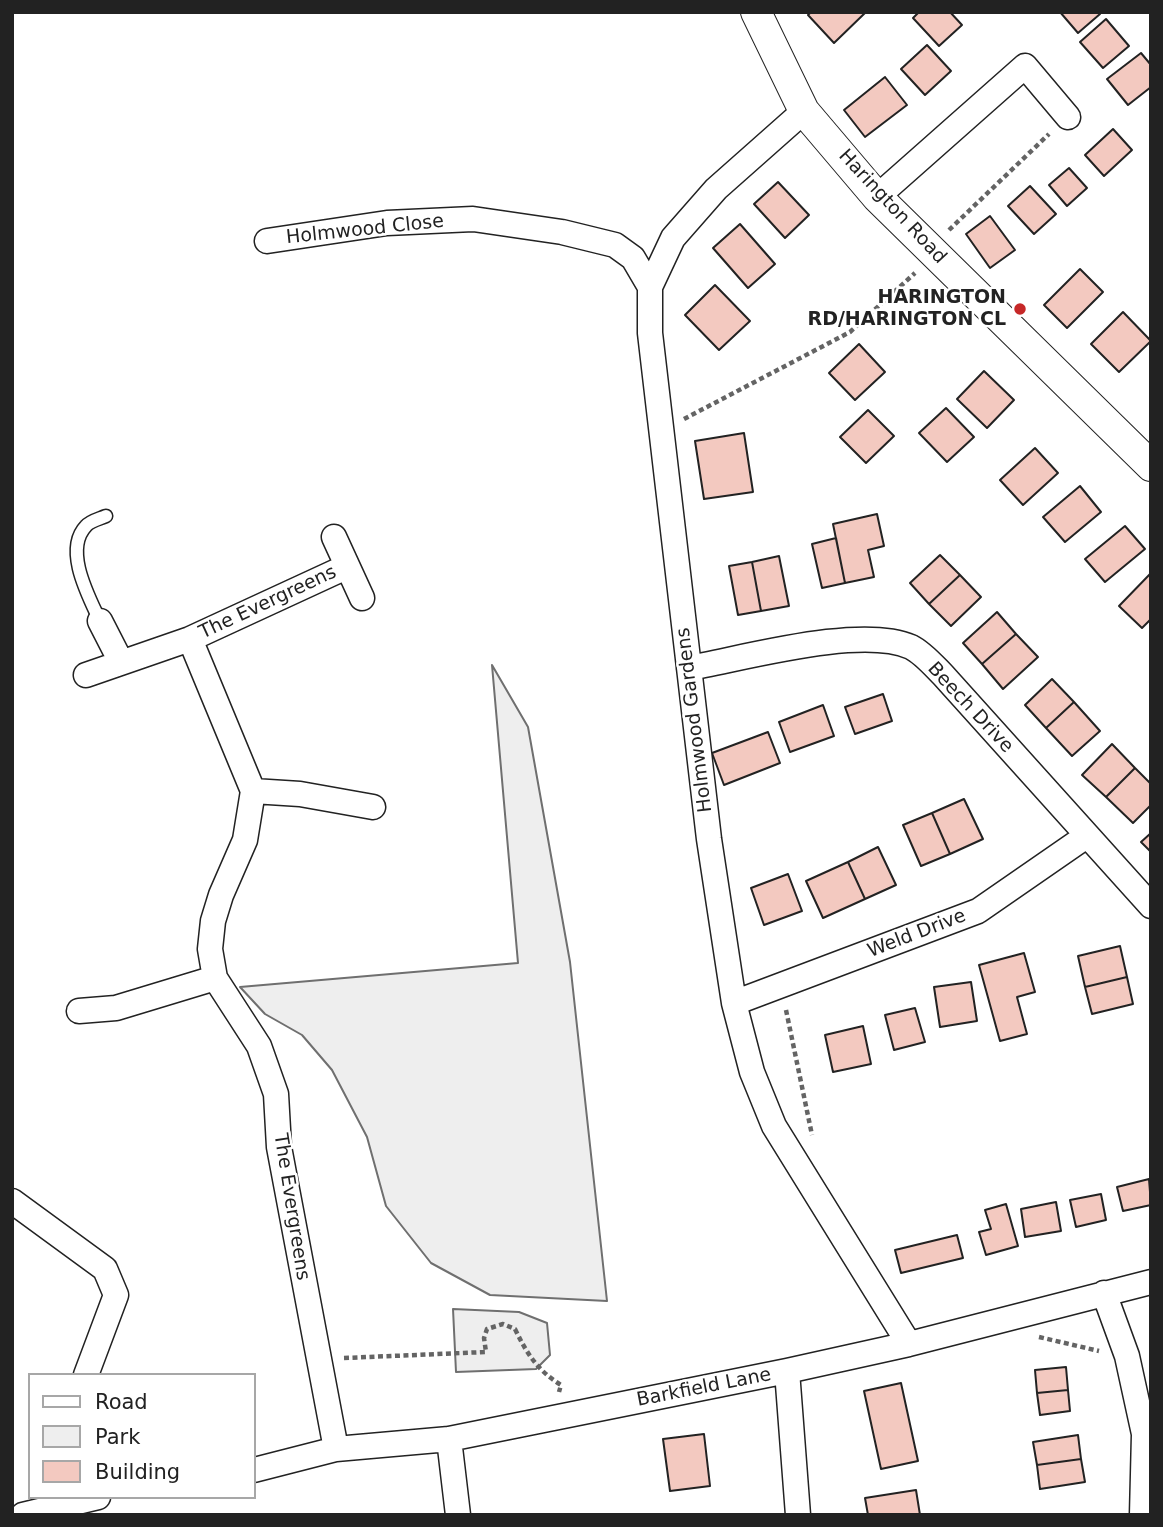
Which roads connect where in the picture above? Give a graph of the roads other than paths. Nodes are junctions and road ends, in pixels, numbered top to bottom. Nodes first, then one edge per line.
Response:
1 (756, 12) edge
2 (804, 111) junction
3 (1068, 117) road end
4 (877, 197) junction
5 (267, 241) dead end
6 (650, 287) junction
7 (1151, 466) edge
8 (106, 516) dead end
9 (334, 537) dead end
10 (346, 566) junction
11 (362, 598) dead end
12 (100, 621) joint
13 (190, 639) junction
14 (121, 662) junction
15 (690, 668) junction
16 (86, 675) dead end
17 (253, 791) junction
18 (373, 807) dead end
19 (1085, 837) junction
20 (1151, 906) edge
21 (215, 978) junction
22 (734, 1003) junction
23 (79, 1011) dead end
24 (12, 1201) edge
25 (1151, 1282) edge
26 (1104, 1293) junction
27 (909, 1344) junction
28 (787, 1371) junction
29 (87, 1373) edge
30 (449, 1439) junction
31 (336, 1449) junction
32 (256, 1469) edge
33 (90, 1499) edge
34 (23, 1515) edge
35 (458, 1515) edge
36 (798, 1515) edge
37 (1142, 1515) edge

1 - 2 street, Harington Road
2 - 4 street, Harington Road
2 - 6 street, Holmwood Gardens
3 - 4 street
4 - 7 street, Harington Road
5 - 6 street, Holmwood Close
6 - 15 street, Holmwood Gardens
8 - 12 lane
9 - 10 street, The Evergreens
10 - 11 street, The Evergreens
10 - 13 street, The Evergreens
12 - 14 street
13 - 14 street, The Evergreens
13 - 17 street, The Evergreens
14 - 16 street, The Evergreens
15 - 19 street, Beech Drive
15 - 22 street, Holmwood Gardens
17 - 18 street
17 - 21 street, The Evergreens
19 - 20 street, Beech Drive
19 - 22 street, Weld Drive
21 - 23 street
21 - 31 street, The Evergreens
22 - 27 street, Holmwood Gardens
24 - 29 street
25 - 26 street, Barkfield Lane
26 - 27 street, Barkfield Lane
26 - 37 street
27 - 28 street, Barkfield Lane
28 - 30 street, Barkfield Lane
28 - 36 street
30 - 31 street, Barkfield Lane
30 - 35 street
31 - 32 street, Barkfield Lane
33 - 34 street

